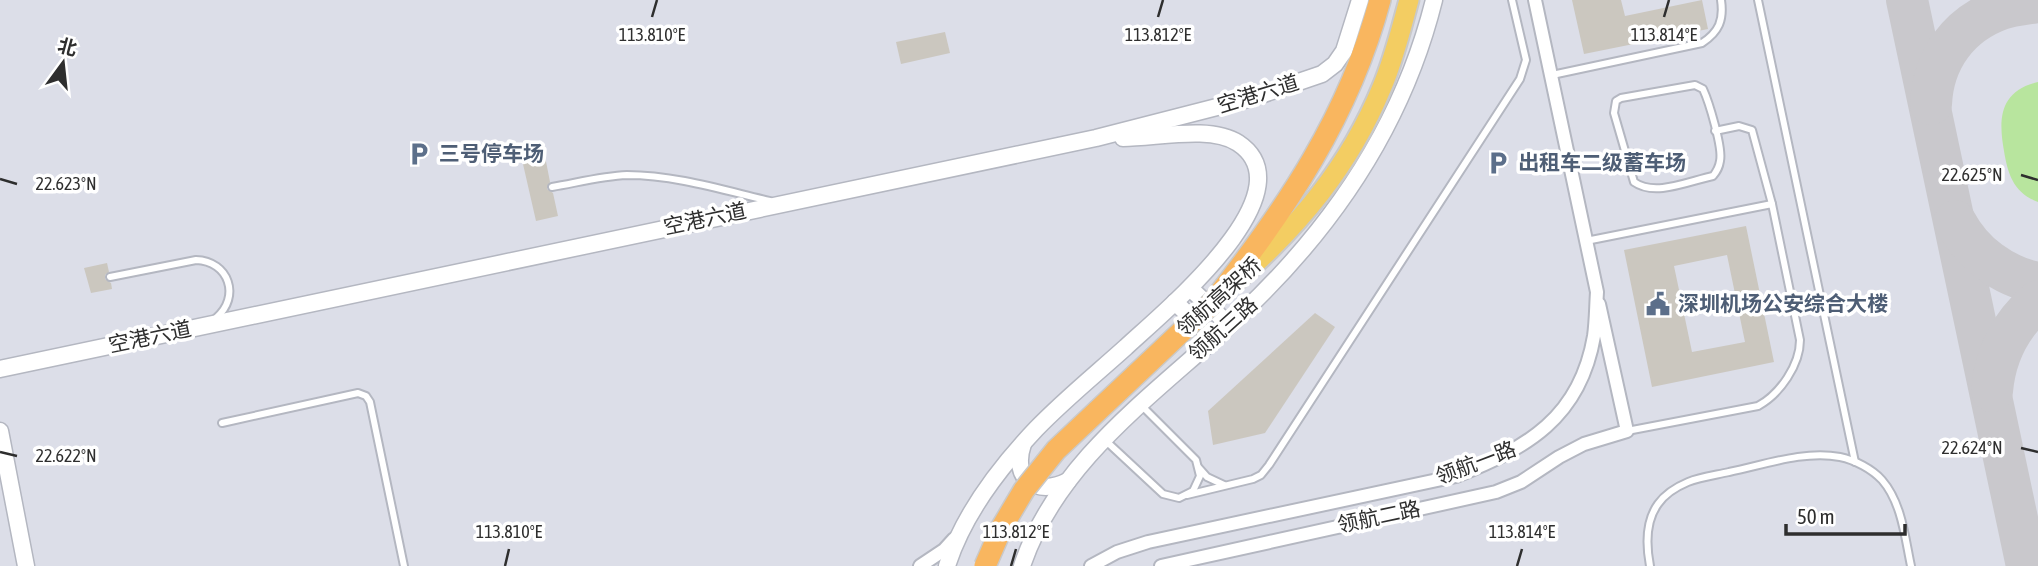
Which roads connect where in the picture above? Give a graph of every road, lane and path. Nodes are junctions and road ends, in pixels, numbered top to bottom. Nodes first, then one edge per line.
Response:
1 (1360, 0) edge
2 (1380, 0) edge
3 (1409, 0) edge
4 (1434, 0) edge
5 (1512, 0) edge
6 (1535, 0) edge
7 (1721, 0) edge
8 (1759, 0) edge
9 (1550, 75) junction
10 (1716, 131) junction
11 (1096, 138) junction
12 (552, 187) dead end
13 (780, 203) junction
14 (1772, 204) junction
15 (1587, 241) junction
16 (110, 277) dead end
17 (1190, 288) junction
18 (1597, 292) junction
19 (1175, 302) junction
20 (1213, 302) junction
21 (209, 324) junction
22 (1230, 325) junction
23 (1213, 339) junction
24 (0, 369) edge
25 (1140, 404) junction
26 (222, 423) dead end
27 (0, 431) edge
28 (1627, 431) junction
29 (1104, 440) junction
30 (1024, 442) junction
31 (1855, 462) junction
32 (1199, 468) junction
33 (1070, 480) junction
34 (1226, 486) junction
35 (0, 495) edge
36 (1187, 495) junction
37 (14, 511) junction
38 (959, 534) junction
39 (26, 566) edge
40 (404, 566) edge
41 (920, 566) edge
42 (947, 566) edge
43 (985, 566) edge
44 (1022, 566) edge
45 (1091, 566) edge
46 (1161, 566) edge
47 (1650, 566) edge
48 (1911, 566) edge

1 - 11 street, 空港六道
2 - 20 highway
3 - 20 main road, 领航高架桥
4 - 22 street, 领航三路
5 - 34 lane
6 - 9 street, 领航一路
7 - 9 lane
8 - 31 lane
9 - 15 street, 领航一路
10 - 10 lane
10 - 14 lane
11 - 13 street, 空港六道
11 - 17 street
12 - 13 lane
13 - 21 street, 空港六道
14 - 15 lane
14 - 28 lane
15 - 18 street, 领航一路
16 - 21 lane
17 - 19 street
17 - 22 street
18 - 28 street
18 - 45 street, 领航一路
19 - 23 street
19 - 30 street
20 - 43 highway, 领航高架桥, bridge
21 - 24 street, 空港六道
22 - 23 street, 领航三路
23 - 25 street, 领航三路
25 - 29 street, 领航三路
25 - 32 lane
26 - 40 lane
27 - 37 street
28 - 46 street, 领航二路
29 - 33 street, 领航三路
29 - 36 lane
30 - 33 street
30 - 38 street
31 - 47 lane
31 - 48 lane
32 - 34 lane
32 - 36 lane
33 - 44 street, 领航三路
34 - 36 lane
35 - 37 street
37 - 39 street
38 - 41 street
38 - 42 street

